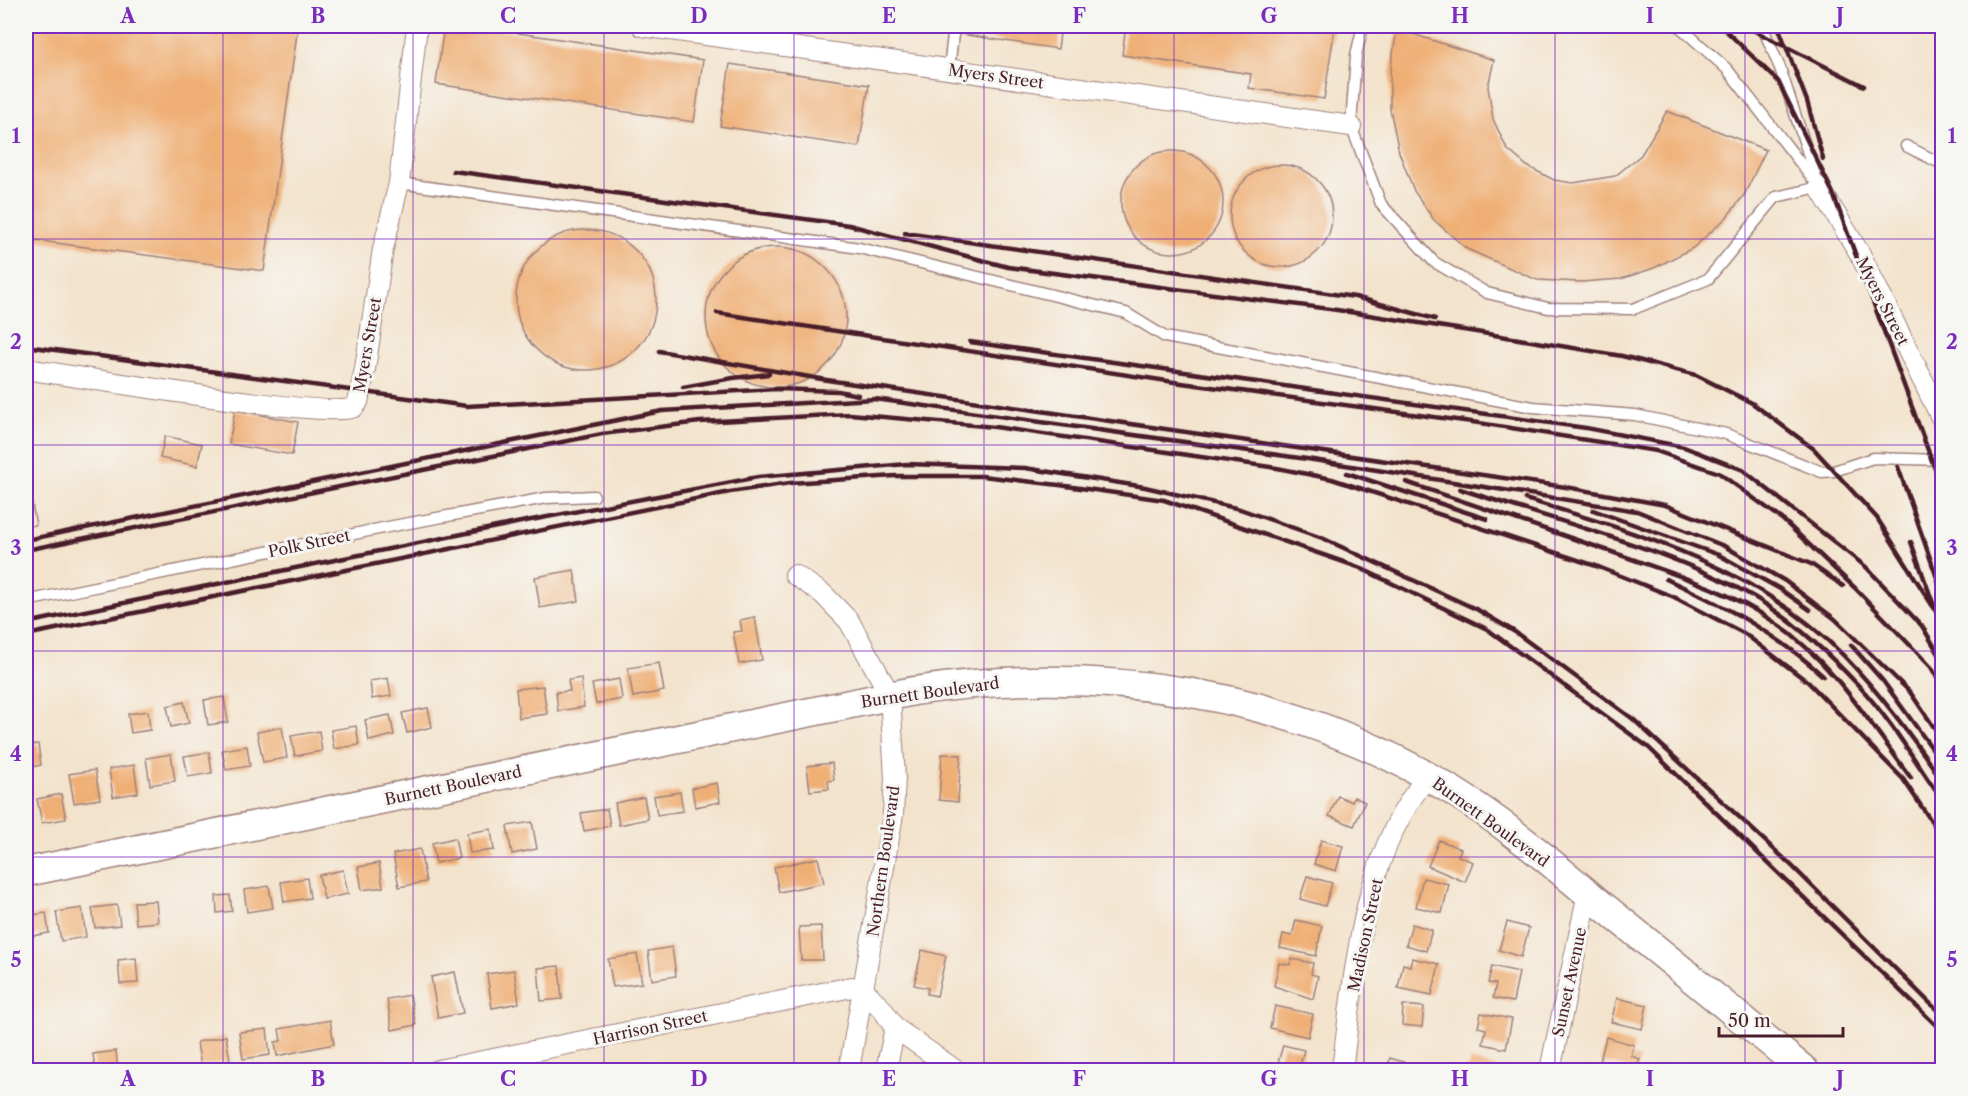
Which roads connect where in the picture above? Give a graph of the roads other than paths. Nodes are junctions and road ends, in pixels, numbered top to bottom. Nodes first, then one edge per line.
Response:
1 (417, 26) edge
2 (642, 26) edge
3 (954, 26) edge
4 (1363, 26) edge
5 (1679, 26) edge
6 (1762, 26) edge
7 (949, 69) junction
8 (1351, 126) junction
9 (1906, 146) dead end
10 (1942, 164) edge
11 (399, 183) junction
12 (1818, 187) junction
13 (26, 369) edge
14 (1942, 419) edge
15 (1942, 460) edge
16 (594, 496) dead end
17 (795, 575) dead end
18 (26, 601) edge
19 (890, 695) junction
20 (1428, 776) junction
21 (26, 872) edge
22 (1588, 893) junction
23 (863, 989) junction
24 (895, 1028) junction
25 (438, 1071) edge
26 (849, 1071) edge
27 (886, 1071) edge
28 (955, 1071) edge
29 (1342, 1071) edge
30 (1550, 1071) edge
31 (1804, 1071) edge

1 - 11 street, Myers Street
2 - 7 street, Myers Street
3 - 7 lane
4 - 8 lane
5 - 12 lane
6 - 12 lane
7 - 8 street, Myers Street
8 - 12 lane
9 - 10 lane
11 - 13 street, Myers Street
11 - 15 lane
12 - 14 street, Myers Street
16 - 18 lane, Polk Street
17 - 19 street
19 - 20 main road, Burnett Boulevard
19 - 21 main road, Burnett Boulevard
19 - 23 street, Northern Boulevard
20 - 22 main road, Burnett Boulevard
20 - 29 street, Madison Street
22 - 30 street, Sunset Avenue
22 - 31 main road, Burnett Boulevard
23 - 24 street
23 - 25 street, Harrison Street
23 - 26 street, Northern Boulevard
24 - 27 street
24 - 28 street

